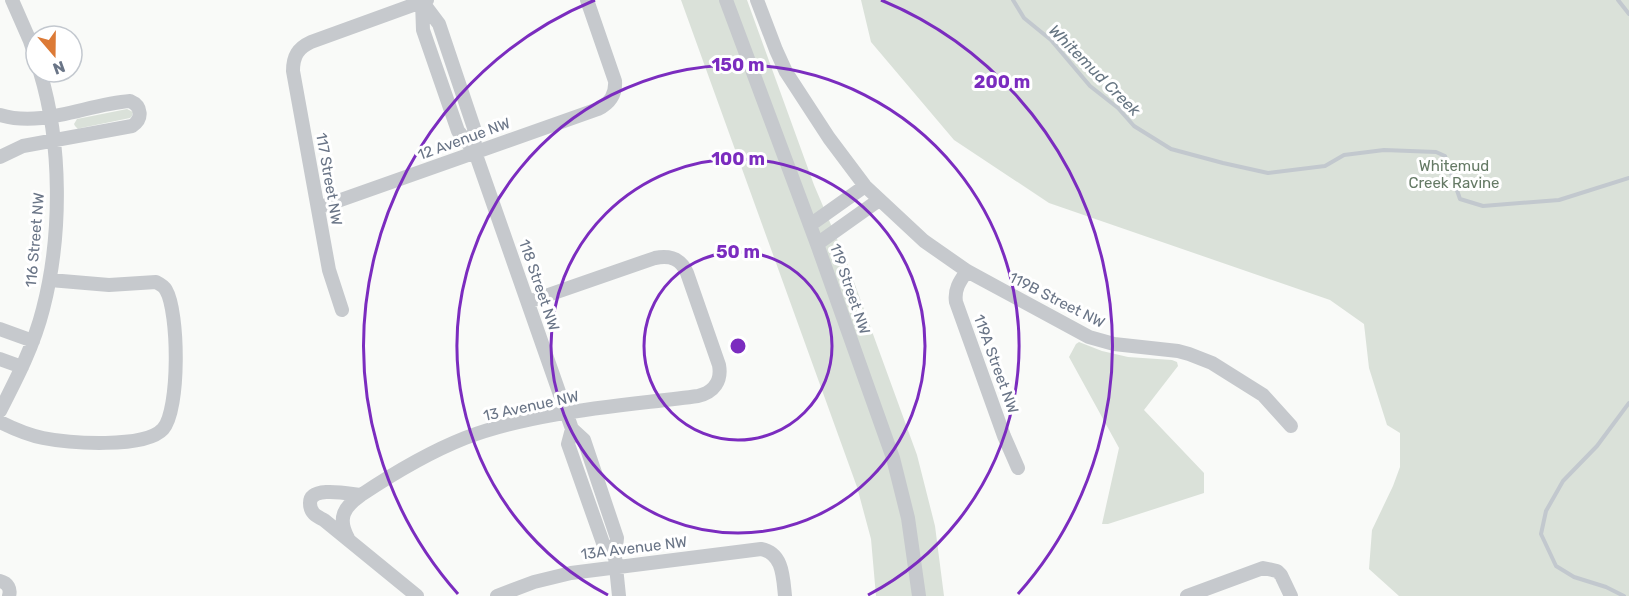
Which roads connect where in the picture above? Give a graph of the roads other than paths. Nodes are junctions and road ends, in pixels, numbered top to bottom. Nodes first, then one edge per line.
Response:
1 (12, 0) edge
2 (423, 0) edge
3 (586, 0) edge
4 (726, 0) edge
5 (757, 0) edge
6 (24, 28) edge
7 (43, 84) edge
8 (0, 115) edge
9 (51, 116) junction
10 (54, 141) junction
11 (475, 152) junction
12 (0, 157) edge
13 (865, 186) junction
14 (879, 200) junction
15 (318, 208) junction
16 (810, 225) junction
17 (817, 244) junction
18 (967, 271) junction
19 (50, 280) junction
20 (528, 302) junction
21 (342, 310) dead end
22 (0, 328) edge
23 (33, 341) junction
24 (0, 359) edge
25 (22, 367) junction
26 (0, 411) edge
27 (567, 413) junction
28 (0, 422) edge
29 (1291, 426) dead end
30 (1018, 468) dead end
31 (361, 495) junction
32 (350, 541) junction
33 (616, 562) junction
34 (0, 581) edge
35 (9, 596) edge
36 (417, 596) edge
37 (497, 596) edge
38 (619, 596) edge
39 (785, 596) edge
40 (919, 596) edge
41 (1187, 596) edge
42 (1291, 596) edge

1 - 6 street
2 - 11 street, 118 Street NW
2 - 15 street, 117 Street NW
3 - 11 street, 12 Avenue NW
4 - 16 street, 119 Street NW
5 - 13 street
7 - 9 street, 116 Street NW
8 - 9 street
9 - 10 street, 116 Street NW
9 - 10 street
10 - 12 street
10 - 19 street, 116 Street NW
11 - 15 street, 12 Avenue NW
11 - 20 street, 118 Street NW
13 - 14 street
13 - 16 street
14 - 17 street
14 - 18 street
15 - 21 street, 117 Street NW
16 - 17 street, 119 Street NW
17 - 40 street, 119 Street NW
18 - 29 street, 119B Street NW
18 - 30 street, 119A Street NW
19 - 23 street, 116 Street NW
19 - 28 street
20 - 27 street, 118 Street NW
20 - 27 street, 13 Avenue NW
22 - 23 street
23 - 25 street, 116 Street NW
24 - 25 street
25 - 26 street, 116 Street NW
27 - 31 street, 13 Avenue NW
27 - 33 street, 118 Street NW
31 - 32 street, 13 Avenue NW
31 - 32 street
32 - 36 street
33 - 37 street, 13A Avenue NW
33 - 38 street, 118 Street NW
33 - 39 street, 13A Avenue NW
34 - 35 street
41 - 42 street

